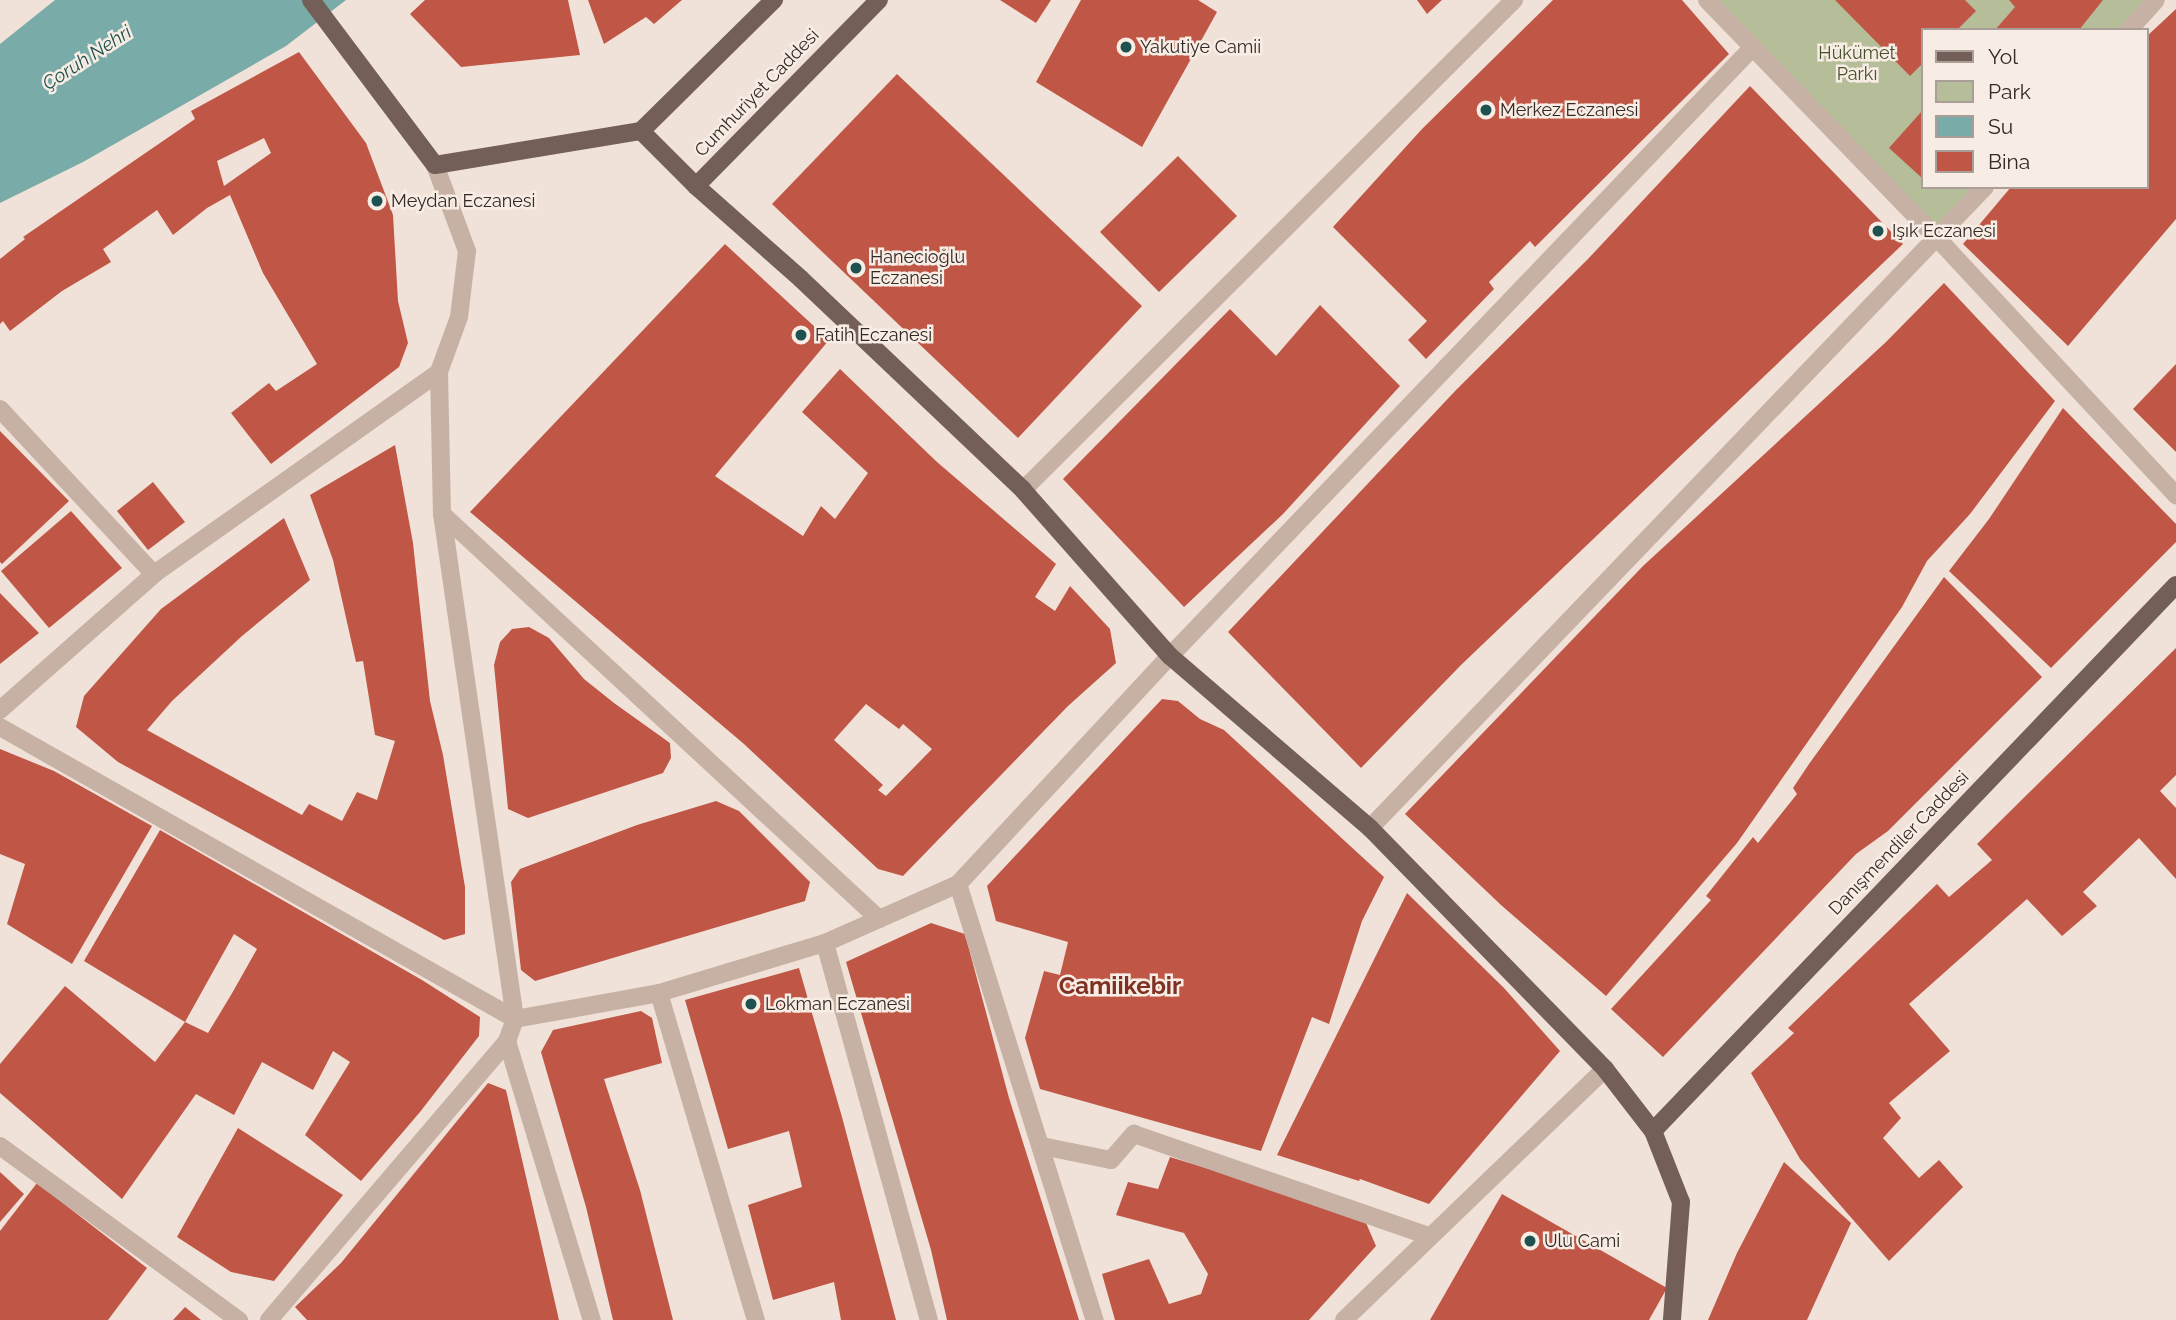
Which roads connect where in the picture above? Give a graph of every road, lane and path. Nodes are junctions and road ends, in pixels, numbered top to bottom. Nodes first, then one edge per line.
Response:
1 (311, 0) edge
2 (774, 0) edge
3 (879, 0) edge
4 (1514, 0) edge
5 (1707, 0) edge
6 (2156, 0) edge
7 (2131, 28) edge
8 (1752, 48) junction
9 (641, 131) junction
10 (435, 165) junction
11 (696, 186) junction
12 (1983, 189) edge
13 (1938, 239) junction
14 (439, 372) junction
15 (0, 409) edge
16 (1023, 490) junction
17 (2176, 495) edge
18 (442, 514) junction
19 (154, 574) junction
20 (2176, 585) edge
21 (1170, 656) junction
22 (0, 710) edge
23 (0, 727) edge
24 (1370, 828) junction
25 (958, 884) junction
26 (879, 919) junction
27 (825, 943) junction
28 (659, 993) junction
29 (515, 1019) junction
30 (507, 1041) junction
31 (1605, 1069) junction
32 (1653, 1131) junction
33 (0, 1146) edge
34 (1042, 1146) junction
35 (1428, 1236) junction
36 (239, 1320) edge
37 (269, 1320) edge
38 (592, 1320) edge
39 (756, 1320) edge
40 (929, 1320) edge
41 (1095, 1320) edge
42 (1344, 1320) edge
43 (1672, 1320) edge

1 - 10 main road
2 - 9 main road
3 - 11 main road, Cumhuriyet Caddesi
4 - 16 street
5 - 8 street
6 - 7 street
8 - 13 street
8 - 21 street
9 - 10 main road
9 - 11 main road
10 - 14 street
11 - 16 main road
12 - 13 street
13 - 17 street
13 - 24 street
14 - 18 street
14 - 19 street
15 - 19 street
16 - 21 main road
18 - 26 street
18 - 29 street
19 - 22 street
20 - 32 main road, Danışmendiler Caddesi
21 - 24 main road
21 - 25 street
23 - 29 street
24 - 31 main road
25 - 26 street
25 - 34 street
26 - 27 street
27 - 28 street
27 - 40 street
28 - 29 street
28 - 39 street
29 - 30 street
30 - 37 street
30 - 38 street
31 - 32 main road
31 - 35 street
32 - 43 main road
33 - 36 street
34 - 35 street
34 - 41 street
35 - 42 street

